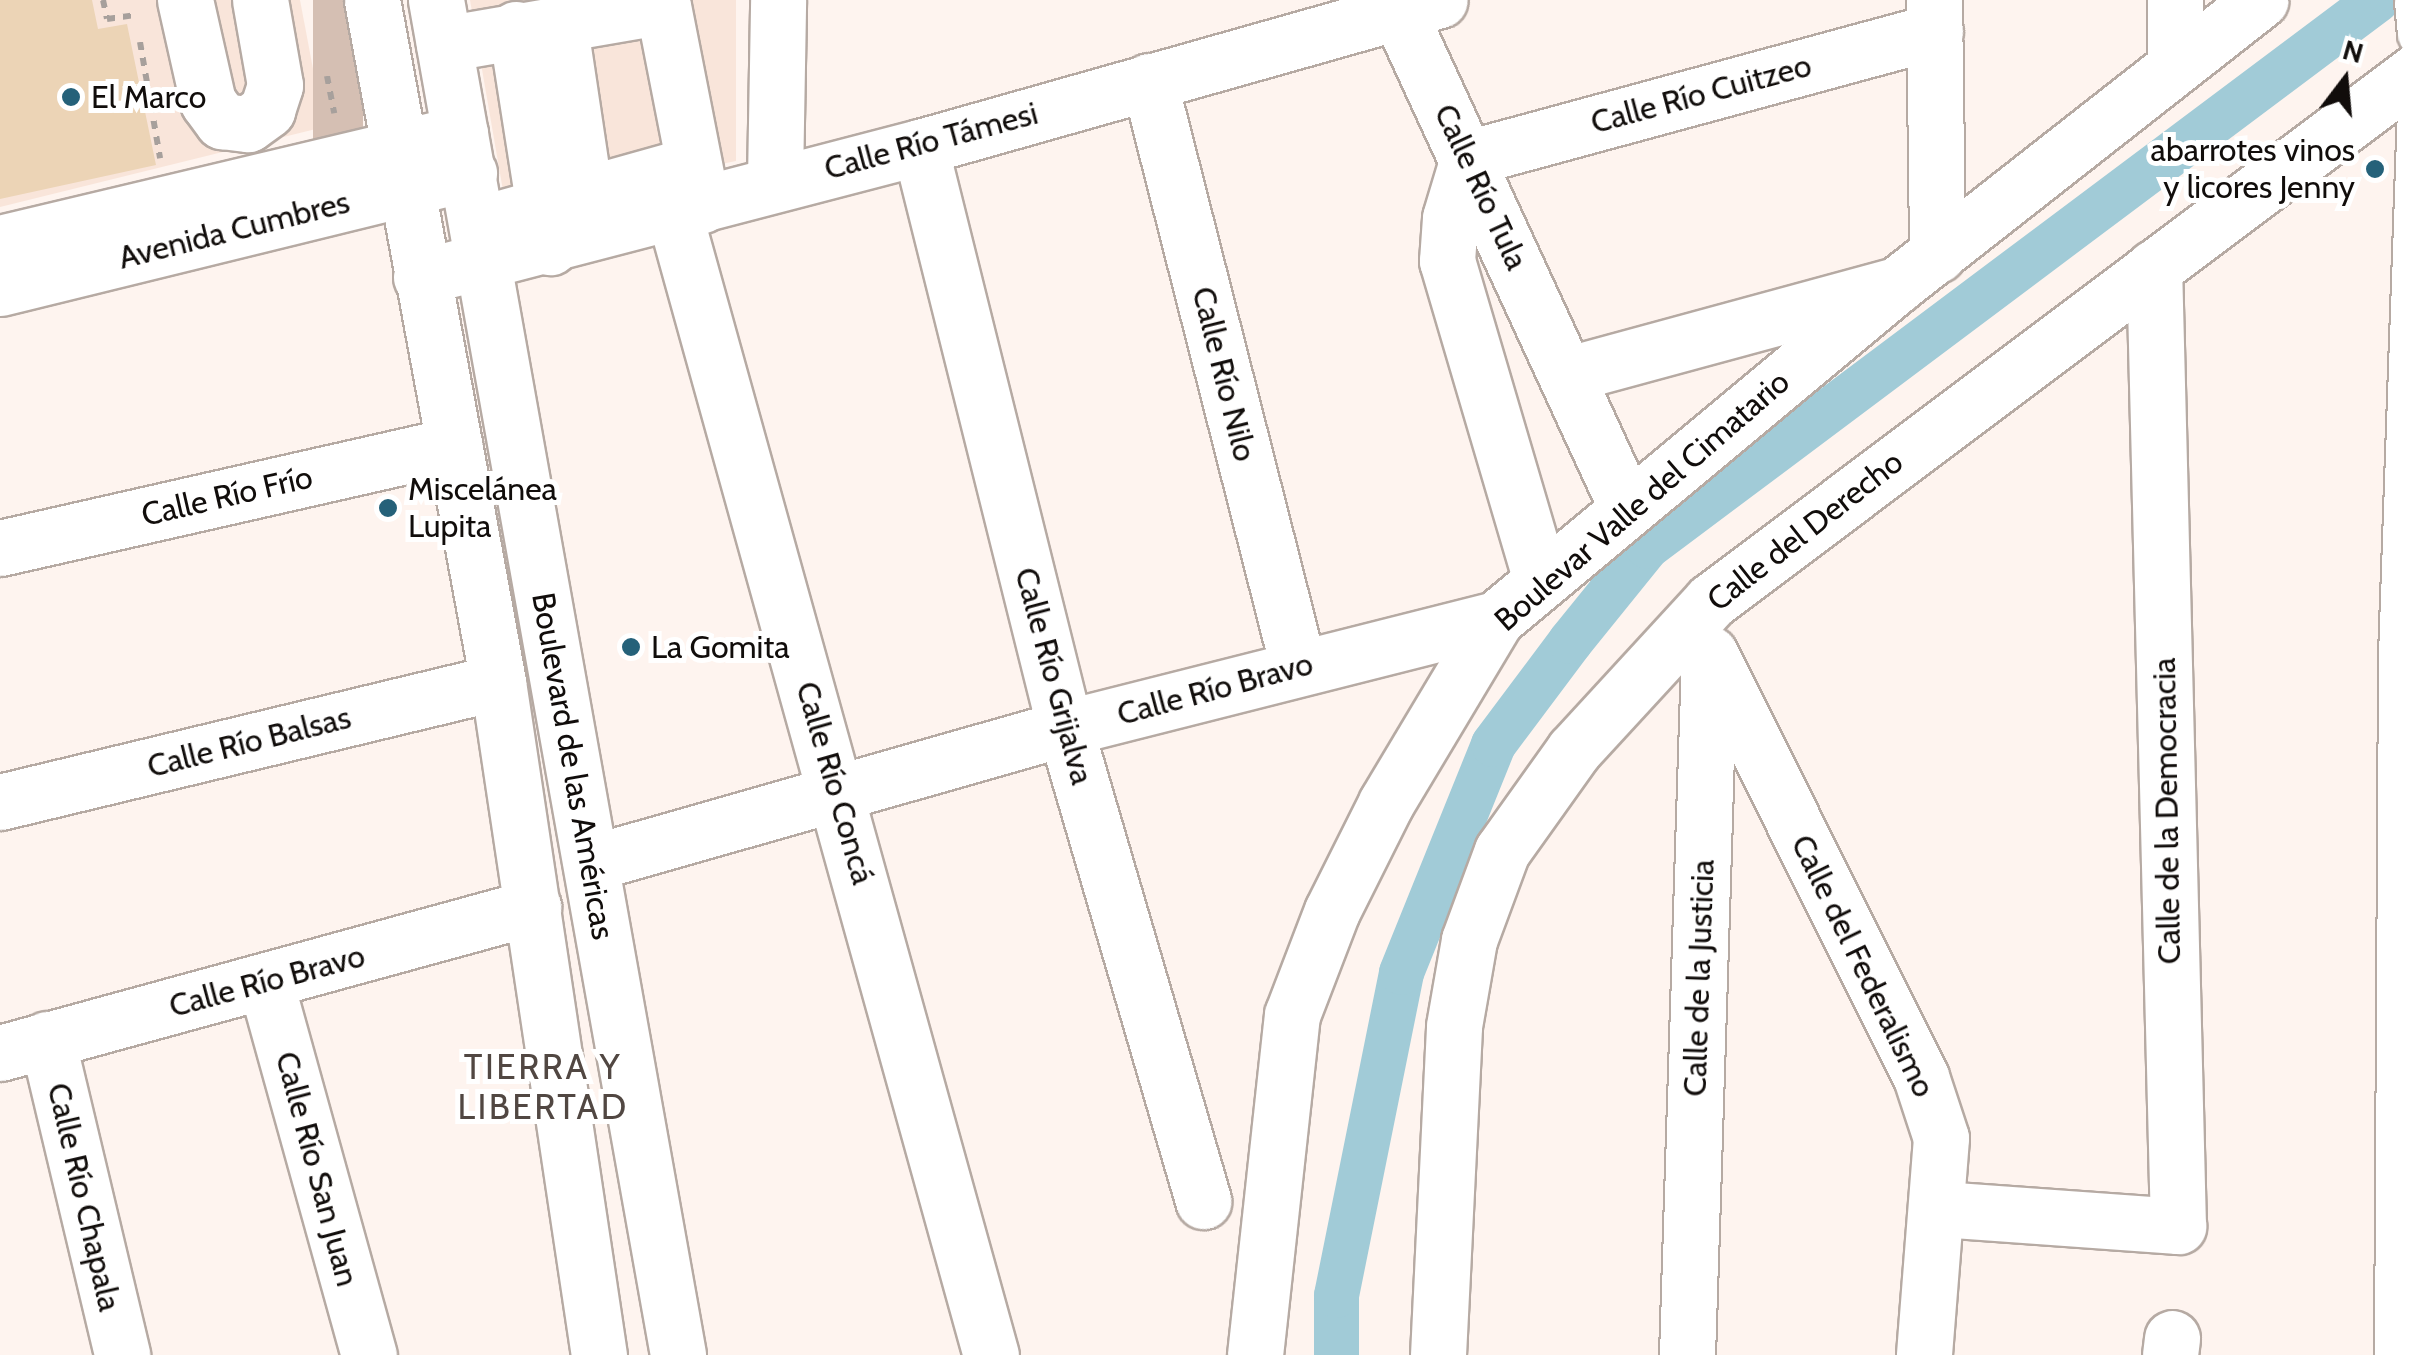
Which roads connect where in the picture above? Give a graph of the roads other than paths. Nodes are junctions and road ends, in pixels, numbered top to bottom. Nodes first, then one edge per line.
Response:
1 (260, 0) edge
2 (372, 0) edge
3 (778, 0) edge
4 (2175, 0) edge
5 (2260, 0) edge
6 (2422, 0) edge
7 (1411, 4) edge
8 (160, 8) edge
9 (1935, 16) edge
10 (575, 18) junction
11 (440, 22) edge
12 (2425, 32) edge
13 (2174, 65) junction
14 (2425, 65) edge
15 (1149, 81) junction
16 (2425, 109) edge
17 (920, 147) junction
18 (1468, 158) junction
19 (400, 167) junction
20 (774, 180) junction
21 (474, 199) junction
22 (627, 206) junction
23 (0, 243) edge
24 (2154, 266) junction
25 (1917, 270) junction
26 (421, 277) junction
27 (0, 288) edge
28 (1569, 374) junction
29 (454, 444) junction
30 (1626, 508) junction
31 (0, 548) edge
32 (1541, 580) junction
33 (1711, 601) junction
34 (1496, 619) junction
35 (1710, 654) junction
36 (2415, 655) edge
37 (1298, 666) junction
38 (498, 682) junction
39 (1065, 728) junction
40 (839, 794) junction
41 (0, 802) edge
42 (591, 863) junction
43 (533, 908) junction
44 (266, 984) junction
45 (24, 1046) edge
46 (1203, 1201) dead end
47 (1940, 1209) junction
48 (2413, 1255) edge
49 (122, 1355) edge
50 (369, 1355) edge
51 (598, 1355) edge
52 (678, 1355) edge
53 (991, 1355) edge
54 (1255, 1355) edge
55 (1438, 1355) edge
56 (1687, 1355) edge
57 (1924, 1355) edge
58 (2402, 1355) edge

1 - 8 street
2 - 19 street, Boulevard de las Américas
3 - 20 street
4 - 13 street
5 - 13 street, Boulevar Valle del Cimatario
6 - 12 street
7 - 15 street, Calle Río Támesi
7 - 18 street, Calle Río Tula
9 - 18 street, Calle Río Cuitzeo
9 - 25 street
10 - 11 street
10 - 22 street
10 - 22 street
10 - 22 street
11 - 21 street, Boulevard de las Américas
13 - 25 street, Boulevar Valle del Cimatario
14 - 24 street, Calle del Derecho
15 - 17 street, Calle Río Támesi
15 - 37 street, Calle Río Nilo
16 - 36 street
17 - 20 street, Calle Río Támesi
17 - 39 street, Calle Río Grijalva
18 - 28 street, Calle Río Tula
18 - 32 street
19 - 21 street, Avenida Cumbres
19 - 23 street, Avenida Cumbres
19 - 26 street, Boulevard de las Américas
19 - 27 street, Avenida Cumbres
20 - 22 street, Calle Río Támesi
21 - 22 street, Calle Río Támesi
21 - 26 street, Calle Río Támesi
21 - 42 street, Boulevard de las Américas
22 - 40 street, Calle Río Concá
24 - 33 street, Calle del Derecho
24 - 47 street, Calle de la Democracia
25 - 28 street
25 - 30 street, Boulevar Valle del Cimatario
26 - 29 street, Boulevard de las Américas
28 - 30 street, Calle Río Tula
29 - 31 street, Calle Río Frío
29 - 38 street, Boulevard de las Américas
30 - 32 street, Boulevar Valle del Cimatario
32 - 34 street, Boulevar Valle del Cimatario
33 - 35 street, Calle de la Justicia
33 - 55 street, Calle del Derecho
34 - 37 street, Calle Río Bravo
34 - 54 street, Boulevar Valle del Cimatario
35 - 47 street, Calle del Federalismo
35 - 56 street, Calle de la Justicia
36 - 48 street
37 - 39 street, Calle Río Bravo
38 - 41 street, Calle Río Balsas
38 - 43 street, Boulevard de las Américas
39 - 40 street, Calle Río Bravo
39 - 46 street, Calle Río Grijalva
40 - 42 street, Calle Río Bravo
40 - 53 street, Calle Río Concá
42 - 52 street, Boulevard de las Américas
43 - 44 street, Calle Río Bravo
43 - 51 street, Boulevard de las Américas
44 - 45 street, Calle Río Bravo
44 - 50 street, Calle Río San Juan
45 - 49 street, Calle Río Chapala
47 - 57 street, Calle del Federalismo
48 - 58 street

